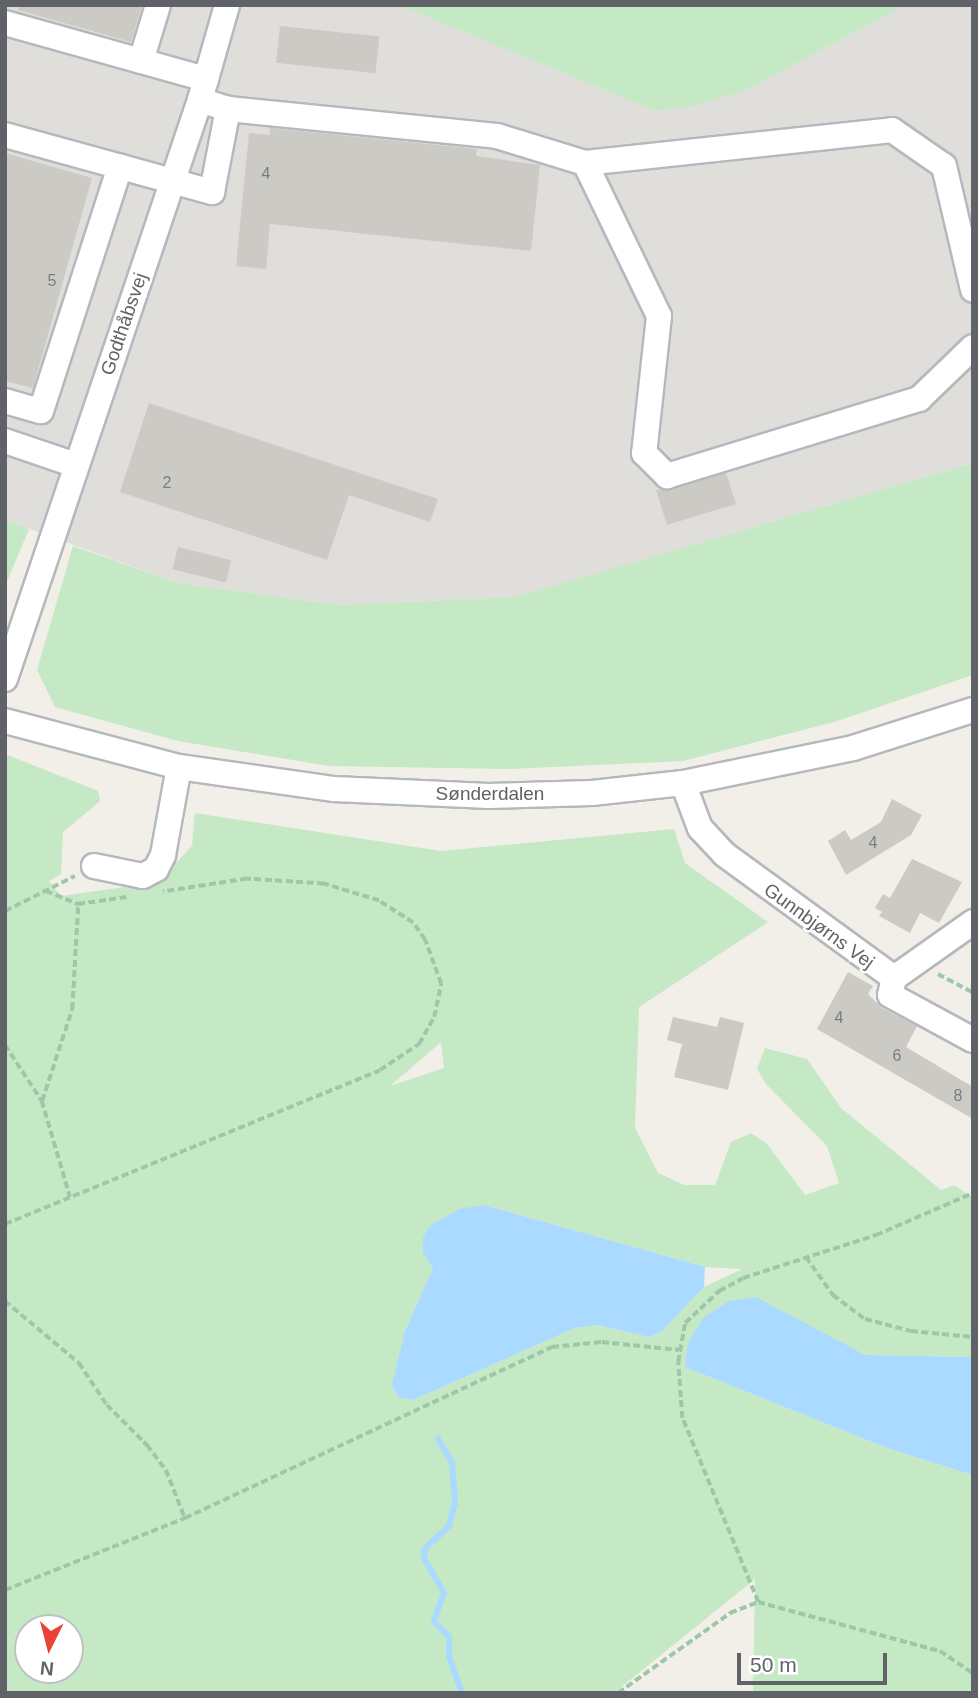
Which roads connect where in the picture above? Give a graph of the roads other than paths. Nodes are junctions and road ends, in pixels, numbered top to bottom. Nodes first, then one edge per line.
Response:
1 (158, 5) edge
2 (227, 5) edge
3 (5, 23) edge
4 (141, 61) junction
5 (203, 90) junction
6 (228, 109) junction
7 (5, 135) edge
8 (585, 163) junction
9 (120, 166) junction
10 (172, 183) junction
11 (973, 290) edge
12 (973, 347) edge
13 (5, 401) edge
14 (5, 441) edge
15 (76, 465) junction
16 (5, 679) edge
17 (973, 710) edge
18 (5, 720) edge
19 (179, 767) junction
20 (683, 783) junction
21 (94, 866) road end
22 (973, 922) edge
23 (894, 978) junction
24 (973, 1040) edge

1 - 4 street
2 - 5 street, Godthåbsvej
3 - 4 street
4 - 5 street
5 - 6 street
5 - 10 street, Godthåbsvej
6 - 8 street
6 - 10 street
7 - 9 street
8 - 11 street
8 - 12 street
9 - 10 street
9 - 13 street
10 - 15 street, Godthåbsvej
14 - 15 street
15 - 16 street, Godthåbsvej
17 - 20 street, Sønderdalen
18 - 19 street, Sønderdalen
19 - 20 street, Sønderdalen
19 - 21 street
20 - 23 street, Gunnbjørns Vej
22 - 23 street
23 - 24 street, Gunnbjørns Vej

